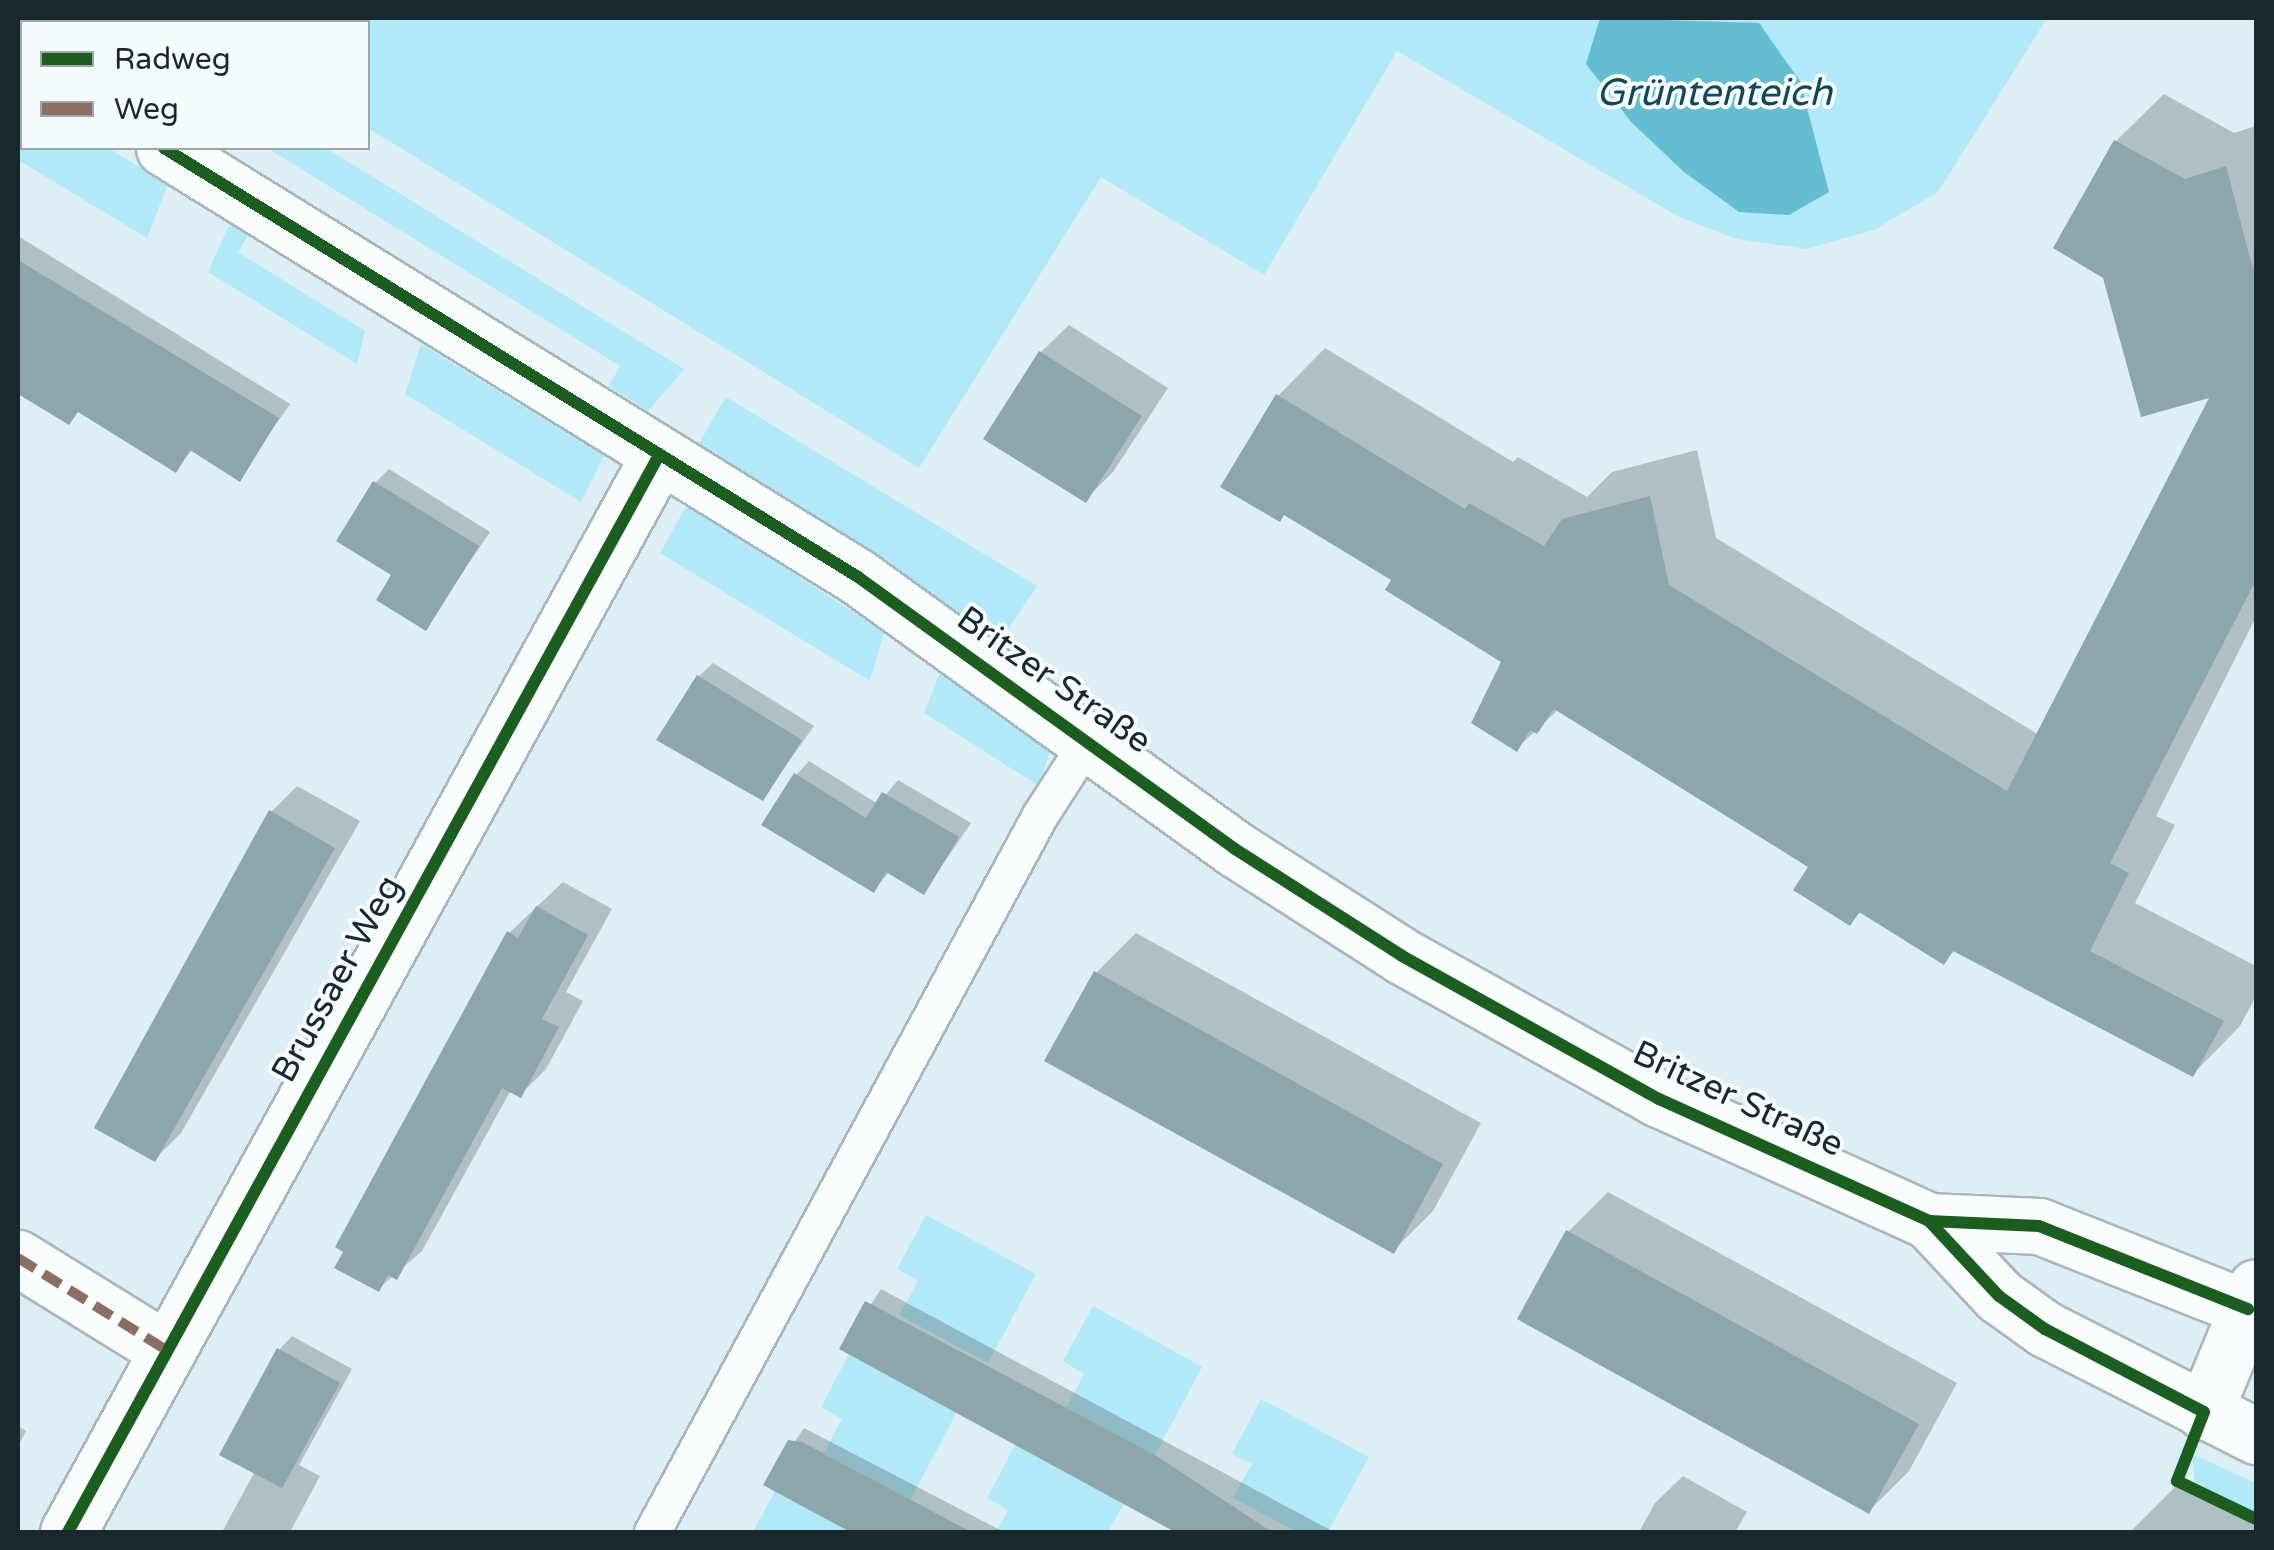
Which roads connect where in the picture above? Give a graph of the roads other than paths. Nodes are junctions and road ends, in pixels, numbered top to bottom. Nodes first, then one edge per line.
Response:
1 (167, 150) edge
2 (659, 455) junction
3 (1088, 740) junction
4 (1929, 1221) junction
5 (18, 1258) edge
6 (2254, 1303) edge
7 (168, 1352) junction
8 (2204, 1412) junction
9 (2256, 1436) edge
10 (68, 1532) edge
11 (652, 1532) edge

1 - 2 main road, Britzer Straße
2 - 3 main road, Britzer Straße
2 - 7 main road, Brussaer Weg
3 - 4 main road, Britzer Straße
3 - 11 lane, Britzer Straße
4 - 6 main road, Britzer Straße
4 - 8 main road, Britzer Straße
5 - 7 main road
6 - 8 main road
7 - 10 main road, Brussaer Weg
8 - 9 main road, Britzer Straße

